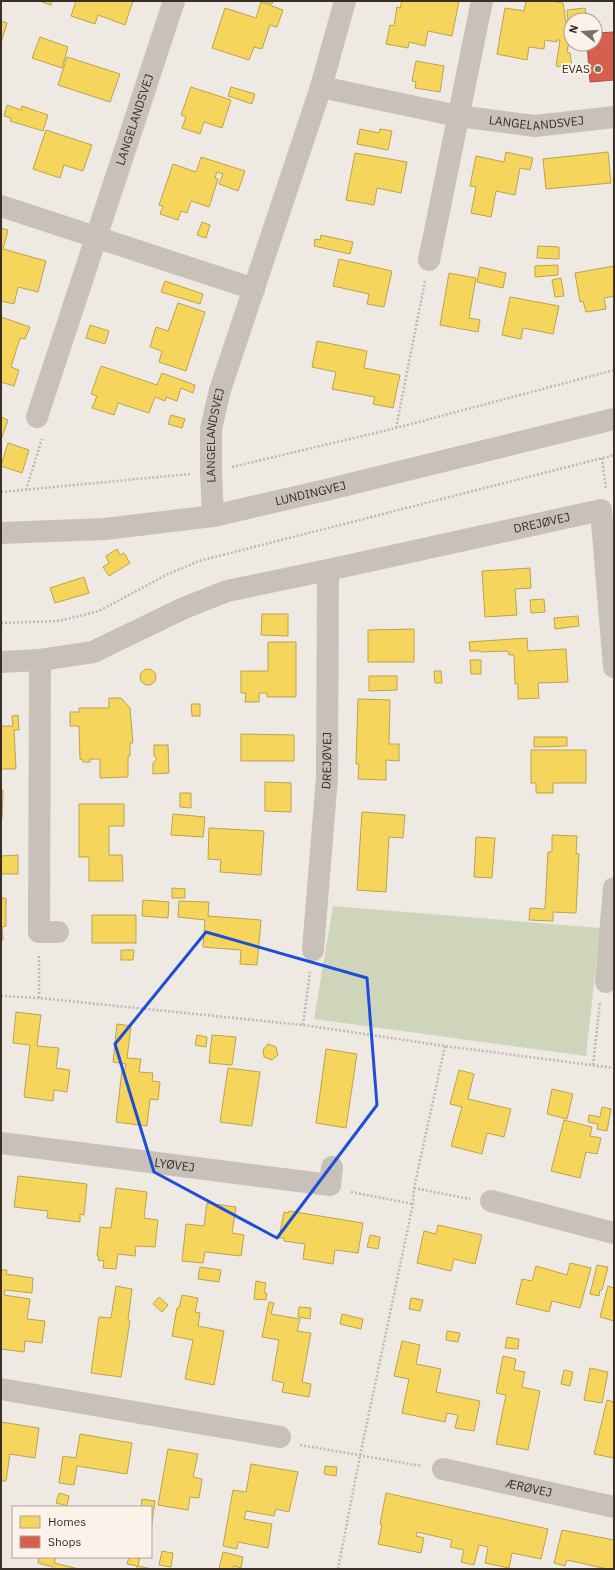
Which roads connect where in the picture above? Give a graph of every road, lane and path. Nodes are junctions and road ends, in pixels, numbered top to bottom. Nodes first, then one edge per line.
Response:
1 (174, 1) edge
2 (345, 1) edge
3 (482, 1) edge
4 (321, 87) junction
5 (458, 116) junction
6 (614, 117) edge
7 (1, 206) edge
8 (96, 238) junction
9 (429, 260) joint
10 (254, 289) junction
11 (614, 370) edge
12 (37, 417) joint
13 (614, 419) edge
14 (396, 428) junction
15 (614, 455) edge
16 (602, 458) junction
17 (211, 472) junction
18 (26, 490) junction
19 (1, 492) edge
20 (601, 510) junction
21 (213, 516) junction
22 (1, 533) edge
23 (328, 570) junction
24 (1, 623) edge
25 (40, 660) junction
26 (1, 662) edge
27 (614, 667) edge
28 (614, 888) edge
29 (49, 932) joint
30 (313, 950) joint
31 (606, 982) joint
32 (1, 996) edge
33 (38, 998) junction
34 (303, 1025) junction
35 (444, 1046) junction
36 (593, 1065) junction
37 (614, 1068) edge
38 (1, 1143) edge
39 (331, 1176) joint
40 (414, 1188) junction
41 (491, 1202) joint
42 (413, 1204) junction
43 (614, 1233) edge
44 (1, 1389) edge
45 (280, 1437) joint
46 (360, 1456) junction
47 (443, 1469) joint
48 (614, 1507) edge
49 (338, 1569) edge

1 - 8 street, LANGELANDSVEJ
2 - 4 street, LANGELANDSVEJ
3 - 5 street
4 - 5 street, LANGELANDSVEJ
4 - 10 street, LANGELANDSVEJ
5 - 6 street, LANGELANDSVEJ
5 - 9 street
7 - 8 street
8 - 10 street
8 - 12 street, LANGELANDSVEJ
9 - 14 path
10 - 17 street, LANGELANDSVEJ
11 - 14 path
12 - 18 path
13 - 21 street, LUNDINGVEJ
14 - 17 path
15 - 16 path
16 - 20 path
16 - 24 path
17 - 18 path
17 - 21 street, LANGELANDSVEJ
18 - 19 path
20 - 23 street, DREJØVEJ
20 - 27 street
21 - 22 street, LUNDINGVEJ
23 - 25 street, DREJØVEJ
23 - 30 street, DREJØVEJ
25 - 26 street, DREJØVEJ
25 - 29 street
28 - 31 street
29 - 33 path
30 - 34 path
31 - 36 path
32 - 33 path
33 - 34 path
34 - 35 path
35 - 36 path
35 - 40 path
36 - 37 path
38 - 39 street, LYØVEJ
39 - 42 path
40 - 41 path
40 - 42 path
41 - 43 street
42 - 46 path
44 - 45 street
45 - 46 path
46 - 47 path
46 - 49 path
47 - 48 street, ÆRØVEJ

